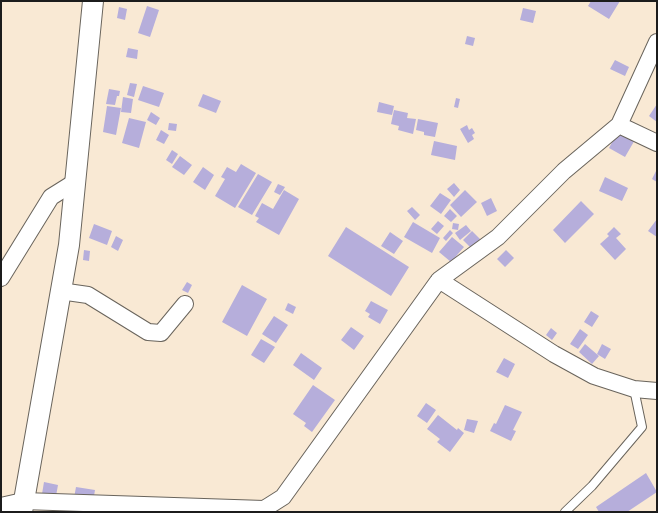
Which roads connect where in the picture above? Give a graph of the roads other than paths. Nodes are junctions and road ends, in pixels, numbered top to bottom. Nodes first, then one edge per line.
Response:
1 (93, 1) edge
2 (657, 42) edge
3 (619, 125) junction
4 (657, 142) edge
5 (75, 182) junction
6 (1, 278) edge
7 (439, 280) junction
8 (60, 291) junction
9 (185, 304) dead end
10 (634, 389) junction
11 (657, 391) edge
12 (1, 506) edge
13 (23, 507) edge
14 (263, 511) edge
15 (565, 512) edge

1 - 5 street
2 - 3 street
3 - 4 street
3 - 7 street
5 - 6 street
5 - 8 street
7 - 10 street
7 - 14 street
8 - 9 street
8 - 13 street
10 - 11 street
10 - 15 lane
12 - 13 street
13 - 14 street

